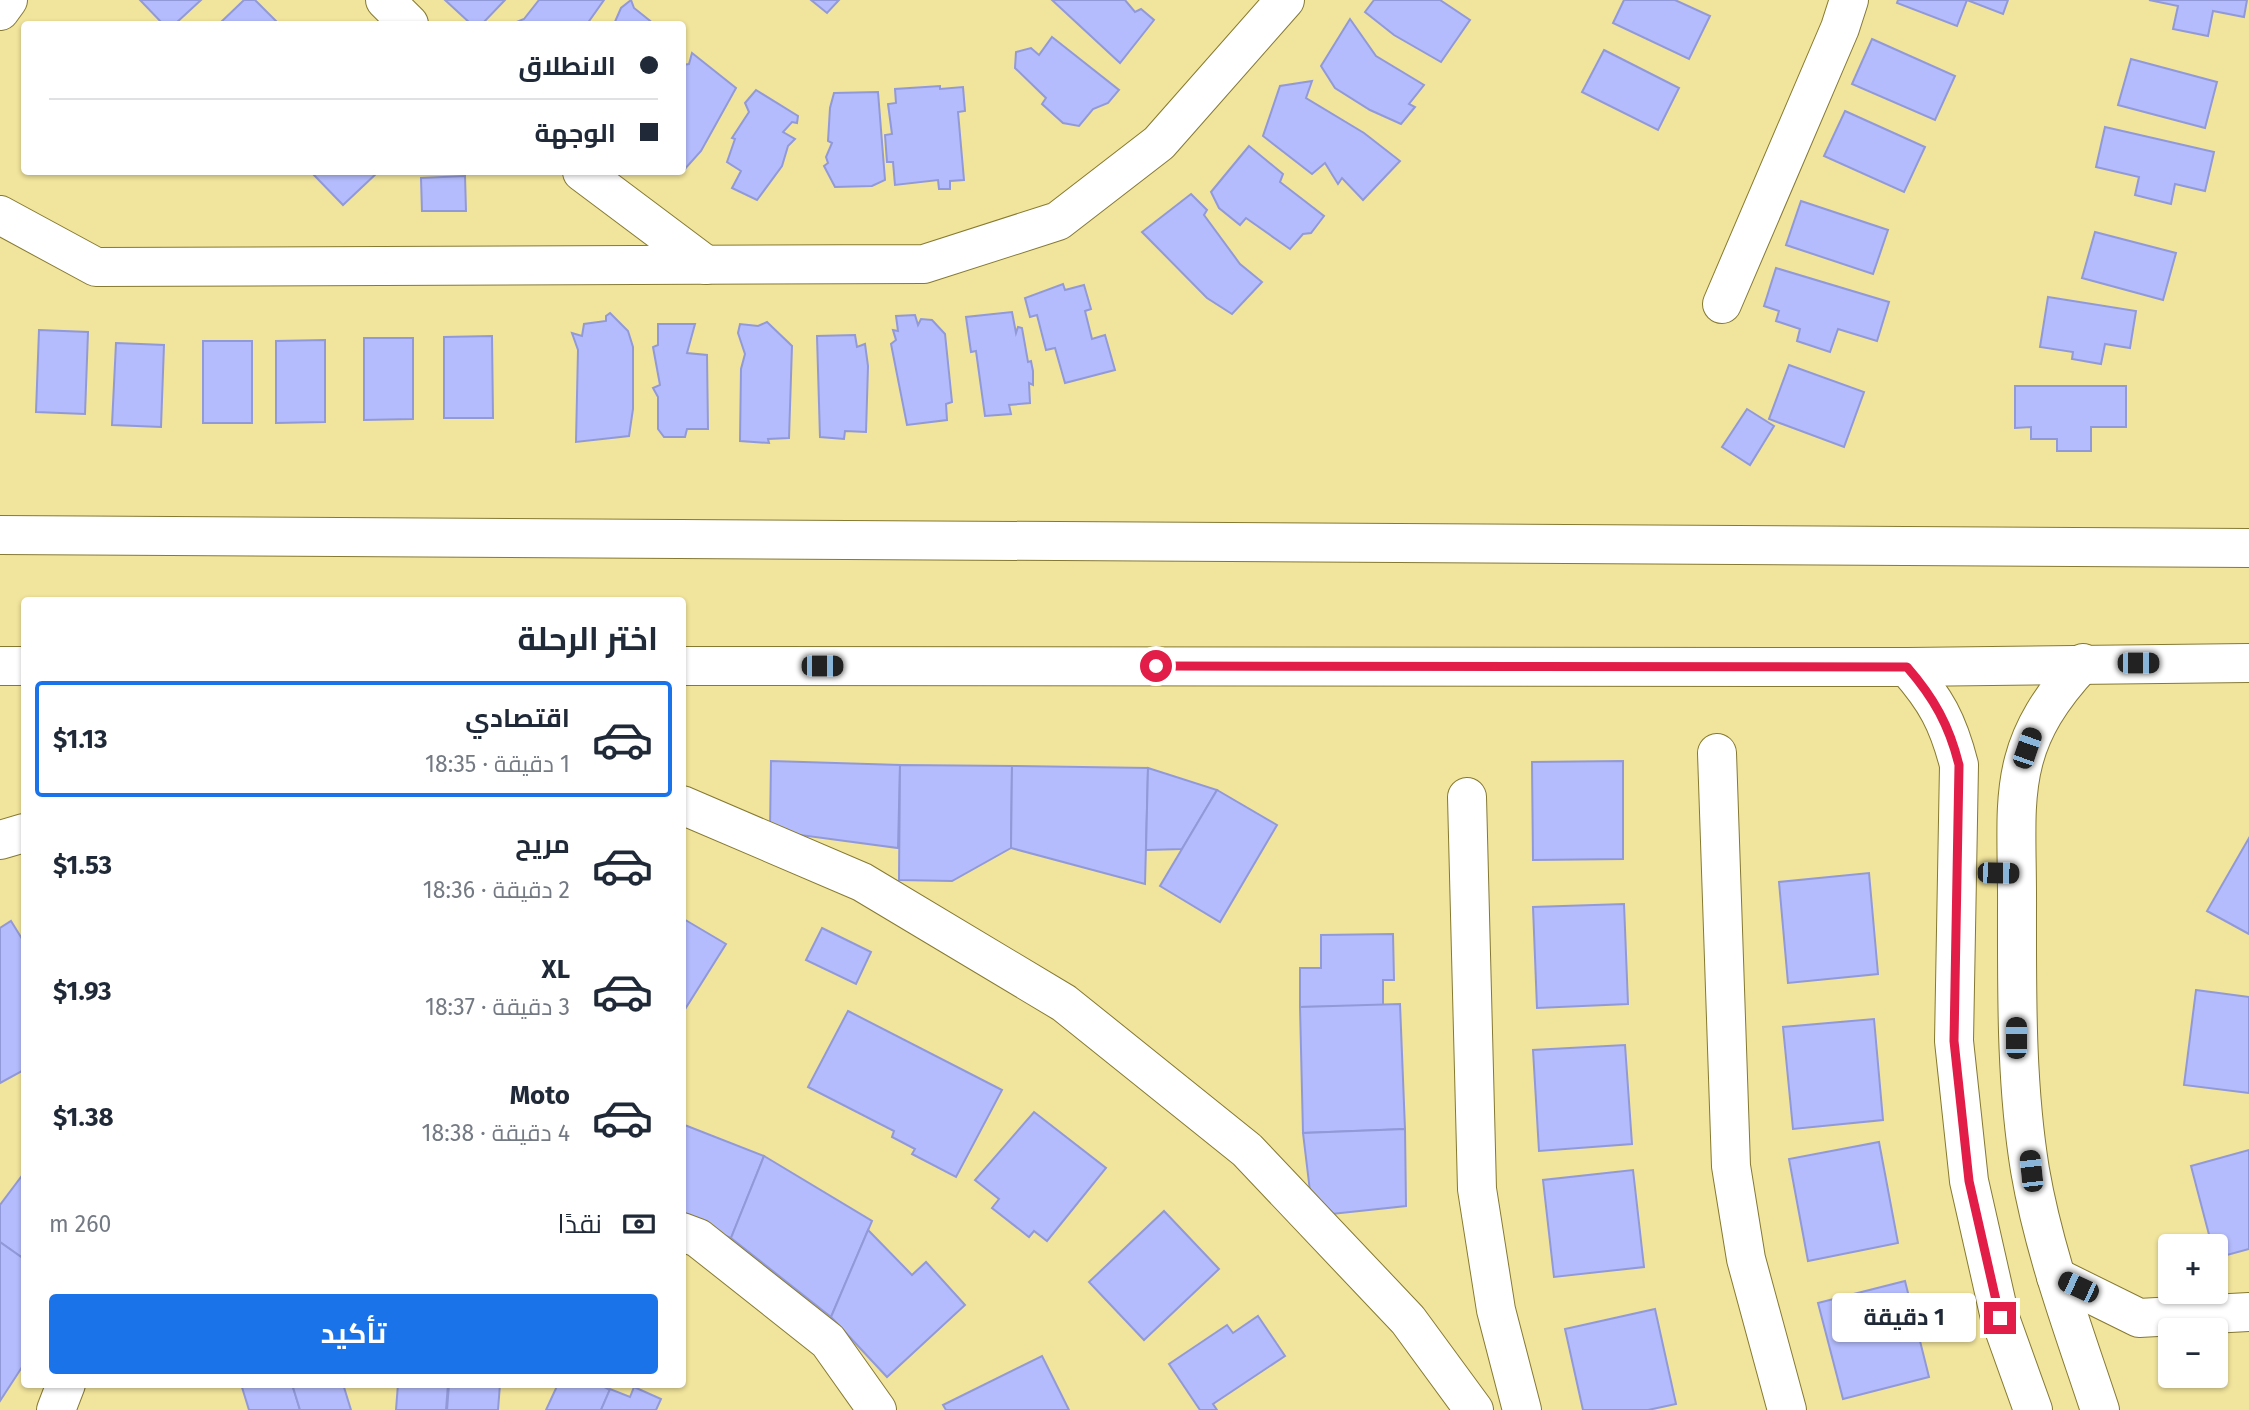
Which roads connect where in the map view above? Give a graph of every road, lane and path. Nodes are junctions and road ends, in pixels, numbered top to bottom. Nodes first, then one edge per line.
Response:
1 (8, 0) edge
2 (384, 0) edge
3 (1284, 0) edge
4 (1850, 0) edge
5 (0, 10) edge
6 (405, 21) edge
7 (586, 175) edge
8 (0, 215) edge
9 (706, 265) junction
10 (1722, 304) dead end
11 (0, 535) edge
12 (2249, 548) edge
13 (2082, 663) junction
14 (2249, 663) edge
15 (0, 666) edge
16 (21, 666) edge
17 (686, 666) edge
18 (1907, 667) junction
19 (1717, 753) dead end
20 (1467, 797) dead end
21 (686, 807) edge
22 (21, 834) edge
23 (0, 840) edge
24 (1957, 872) junction
25 (2018, 873) junction
26 (686, 1234) edge
27 (2056, 1277) junction
28 (2249, 1312) edge
29 (64, 1388) edge
30 (56, 1410) edge
31 (877, 1410) edge
32 (1474, 1410) edge
33 (1522, 1410) edge
34 (1787, 1410) edge
35 (2033, 1410) edge
36 (2099, 1410) edge

1 - 5 street
2 - 6 street
3 - 9 street
4 - 10 street
7 - 9 street
8 - 9 street
11 - 12 street
13 - 14 street
13 - 18 street
13 - 25 street
15 - 16 street
17 - 18 street
18 - 24 street
19 - 34 street
20 - 33 street
21 - 32 street
22 - 23 street
24 - 25 street
24 - 35 street
25 - 27 street
26 - 31 street
27 - 28 street
27 - 36 street
29 - 30 street

